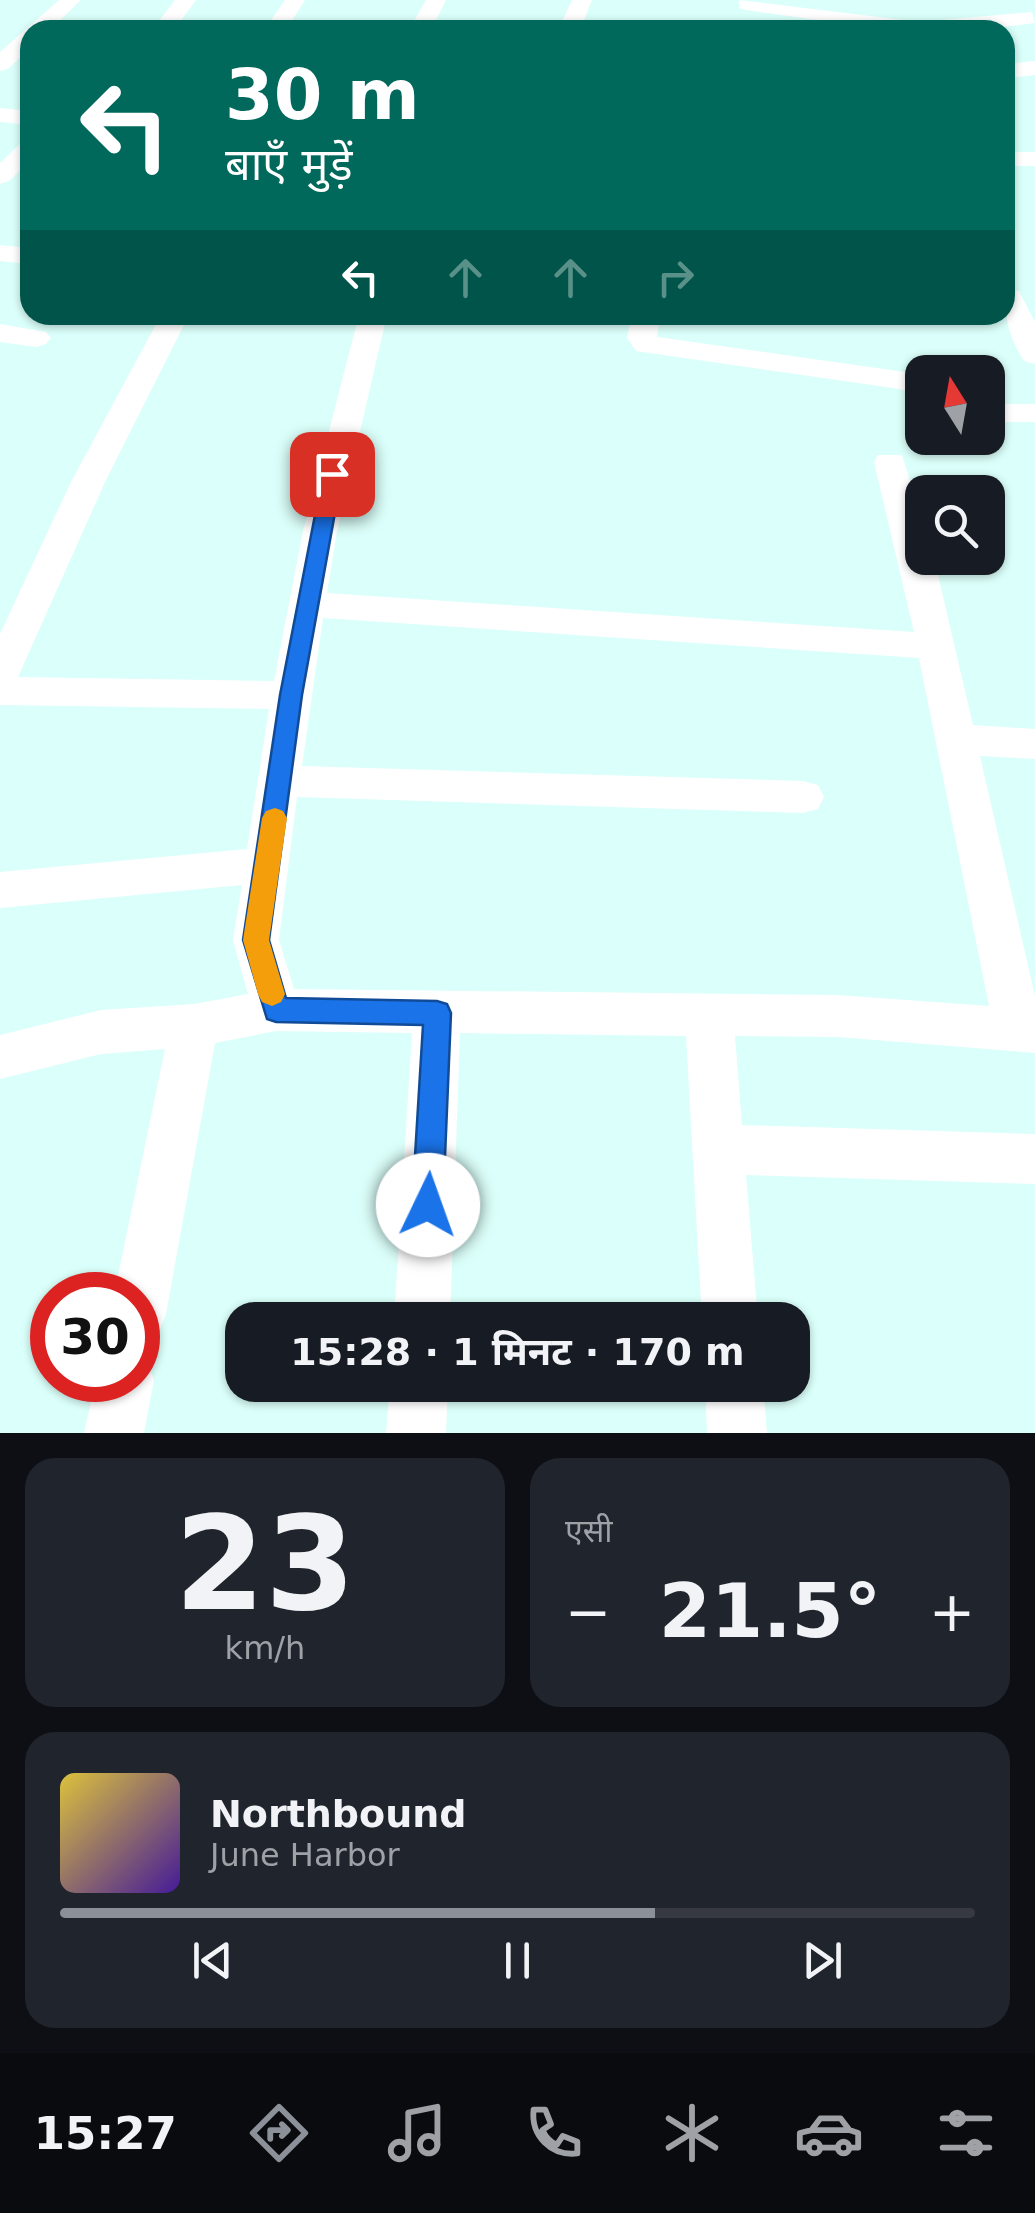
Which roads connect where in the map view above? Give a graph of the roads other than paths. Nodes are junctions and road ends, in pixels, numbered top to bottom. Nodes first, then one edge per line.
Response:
1 (71, 0) edge
2 (186, 0) edge
3 (1010, 0) edge
4 (746, 2) edge
5 (49, 20) edge
6 (170, 20) edge
7 (872, 20) edge
8 (1034, 20) edge
9 (20, 46) edge
10 (0, 64) edge
11 (20, 157) edge
12 (0, 176) edge
13 (1015, 314) edge
14 (170, 325) edge
15 (371, 325) edge
16 (644, 325) edge
17 (0, 333) edge
18 (36, 338) dead end
19 (1035, 355) edge
20 (905, 382) edge
21 (1035, 412) edge
22 (1005, 413) edge
23 (890, 462) dead end
24 (308, 604) junction
25 (936, 646) junction
26 (0, 675) edge
27 (0, 691) edge
28 (291, 695) junction
29 (956, 739) junction
30 (1035, 744) edge
31 (280, 781) junction
32 (803, 797) dead end
33 (267, 865) junction
34 (0, 890) edge
35 (276, 1010) junction
36 (437, 1013) junction
37 (708, 1013) junction
38 (194, 1025) junction
39 (1026, 1030) edge
40 (0, 1057) edge
41 (718, 1149) junction
42 (1035, 1158) edge
43 (146, 1272) edge
44 (423, 1302) edge
45 (729, 1302) edge
46 (120, 1402) edge
47 (417, 1402) edge
48 (735, 1402) edge
49 (114, 1433) edge
50 (416, 1433) edge
51 (737, 1433) edge

1 - 5 street
2 - 6 street
3 - 8 street
4 - 7 street
9 - 10 street
11 - 12 street
13 - 19 street
14 - 26 street
15 - 24 street
16 - 20 street
17 - 18 street
21 - 22 street
23 - 25 street
24 - 25 street
24 - 28 street
25 - 29 street
27 - 28 street
28 - 31 street
29 - 30 street
29 - 39 street
31 - 32 street
31 - 33 street
33 - 34 street
33 - 35 street
35 - 36 street
35 - 38 street
36 - 37 street
36 - 44 street
37 - 39 street
37 - 41 street
38 - 40 street
38 - 43 street
41 - 42 street
41 - 45 street
46 - 49 street
47 - 50 street
48 - 51 street

